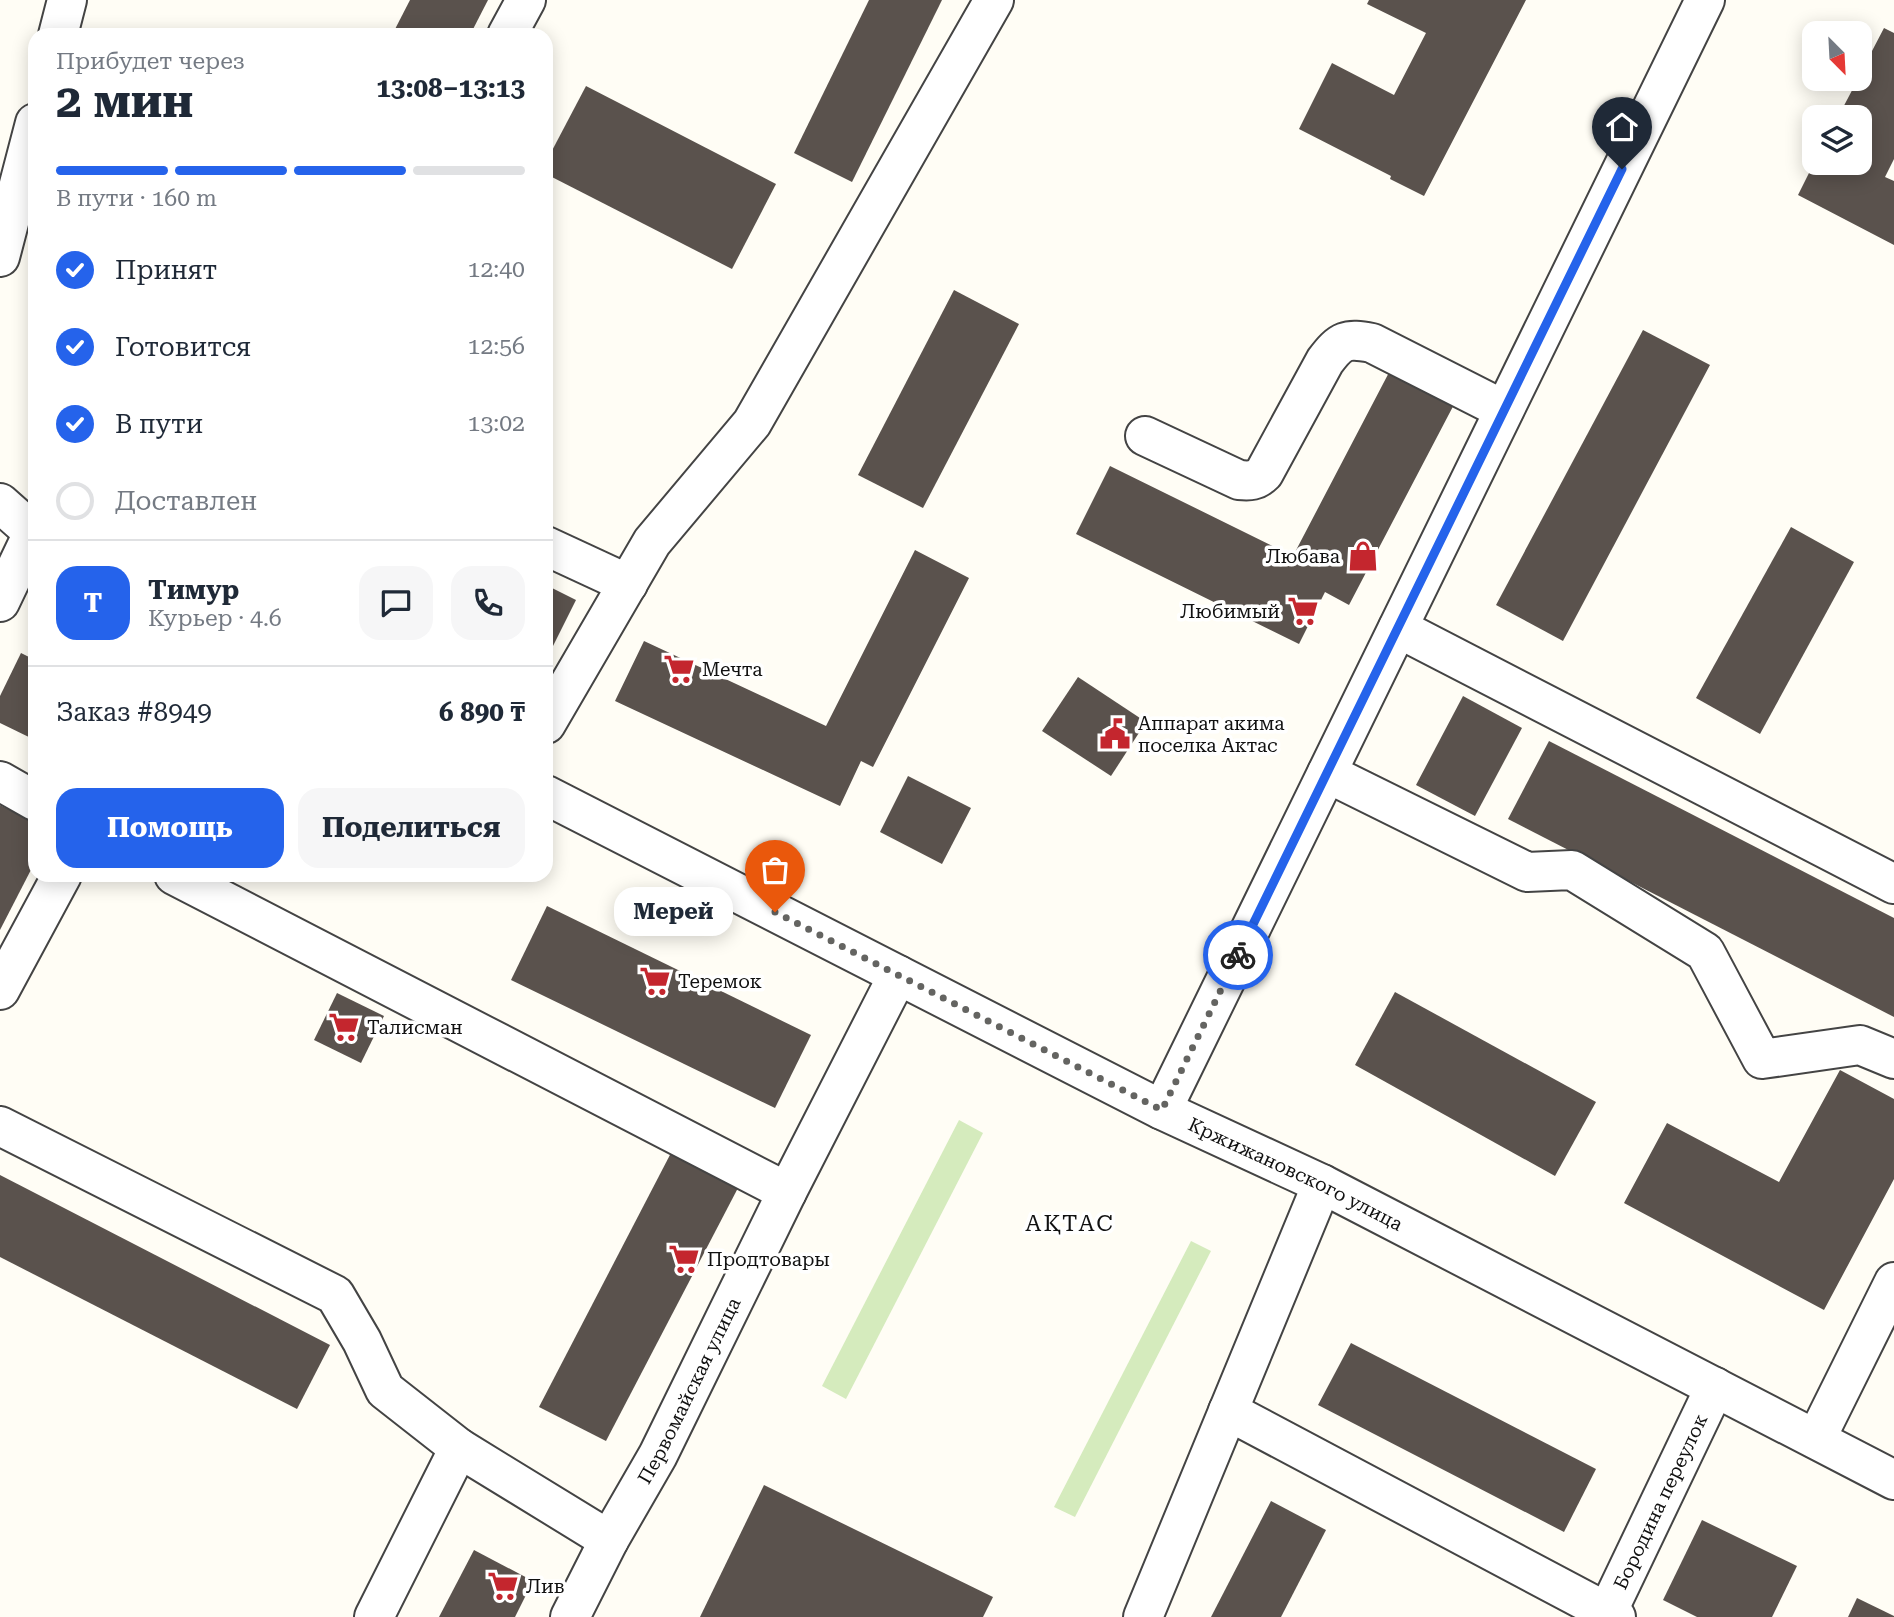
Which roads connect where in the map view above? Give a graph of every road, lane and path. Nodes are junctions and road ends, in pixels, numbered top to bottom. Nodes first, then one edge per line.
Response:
1 (67, 0) edge
2 (526, 0) edge
3 (994, 0) edge
4 (1705, 0) edge
5 (60, 28) edge
6 (511, 28) edge
7 (28, 150) edge
8 (0, 257) edge
9 (1504, 410) junction
10 (1145, 436) dead end
11 (0, 503) edge
12 (28, 529) edge
13 (28, 546) edge
14 (553, 549) edge
15 (628, 584) junction
16 (0, 602) edge
17 (1398, 628) junction
18 (553, 712) edge
19 (1327, 773) junction
20 (0, 781) edge
21 (28, 797) edge
22 (553, 799) edge
23 (58, 882) edge
24 (188, 882) edge
25 (1894, 884) edge
26 (898, 975) junction
27 (0, 990) edge
28 (1894, 1059) edge
29 (1162, 1110) junction
30 (0, 1126) edge
31 (1322, 1184) junction
32 (787, 1192) junction
33 (1894, 1282) edge
34 (1715, 1387) junction
35 (1228, 1411) junction
36 (1815, 1439) junction
37 (459, 1448) junction
38 (1894, 1480) edge
39 (609, 1540) junction
40 (1610, 1615) edge
41 (374, 1617) edge
42 (570, 1617) edge
43 (1143, 1617) edge

1 - 5 street
2 - 6 street
3 - 15 street
4 - 9 street
7 - 8 street
9 - 10 street
9 - 17 street
11 - 12 street
13 - 16 street
14 - 15 street
15 - 18 street
17 - 19 street
17 - 25 street
19 - 28 street
19 - 29 street
20 - 21 street
22 - 26 street, Кржижановского улица
23 - 27 street
24 - 32 street
26 - 29 street, Кржижановского улица
26 - 32 street, Первомайская улица
29 - 31 street, Кржижановского улица
30 - 37 street
31 - 34 street, Кржижановского улица
31 - 35 street
32 - 39 street, Первомайская улица
33 - 36 street
34 - 36 street, Кржижановского улица
34 - 40 street, Бородина переулок
35 - 40 street
35 - 43 street
36 - 38 street, Кржижановского улица
37 - 39 street
37 - 41 street
39 - 42 street, Первомайская улица

